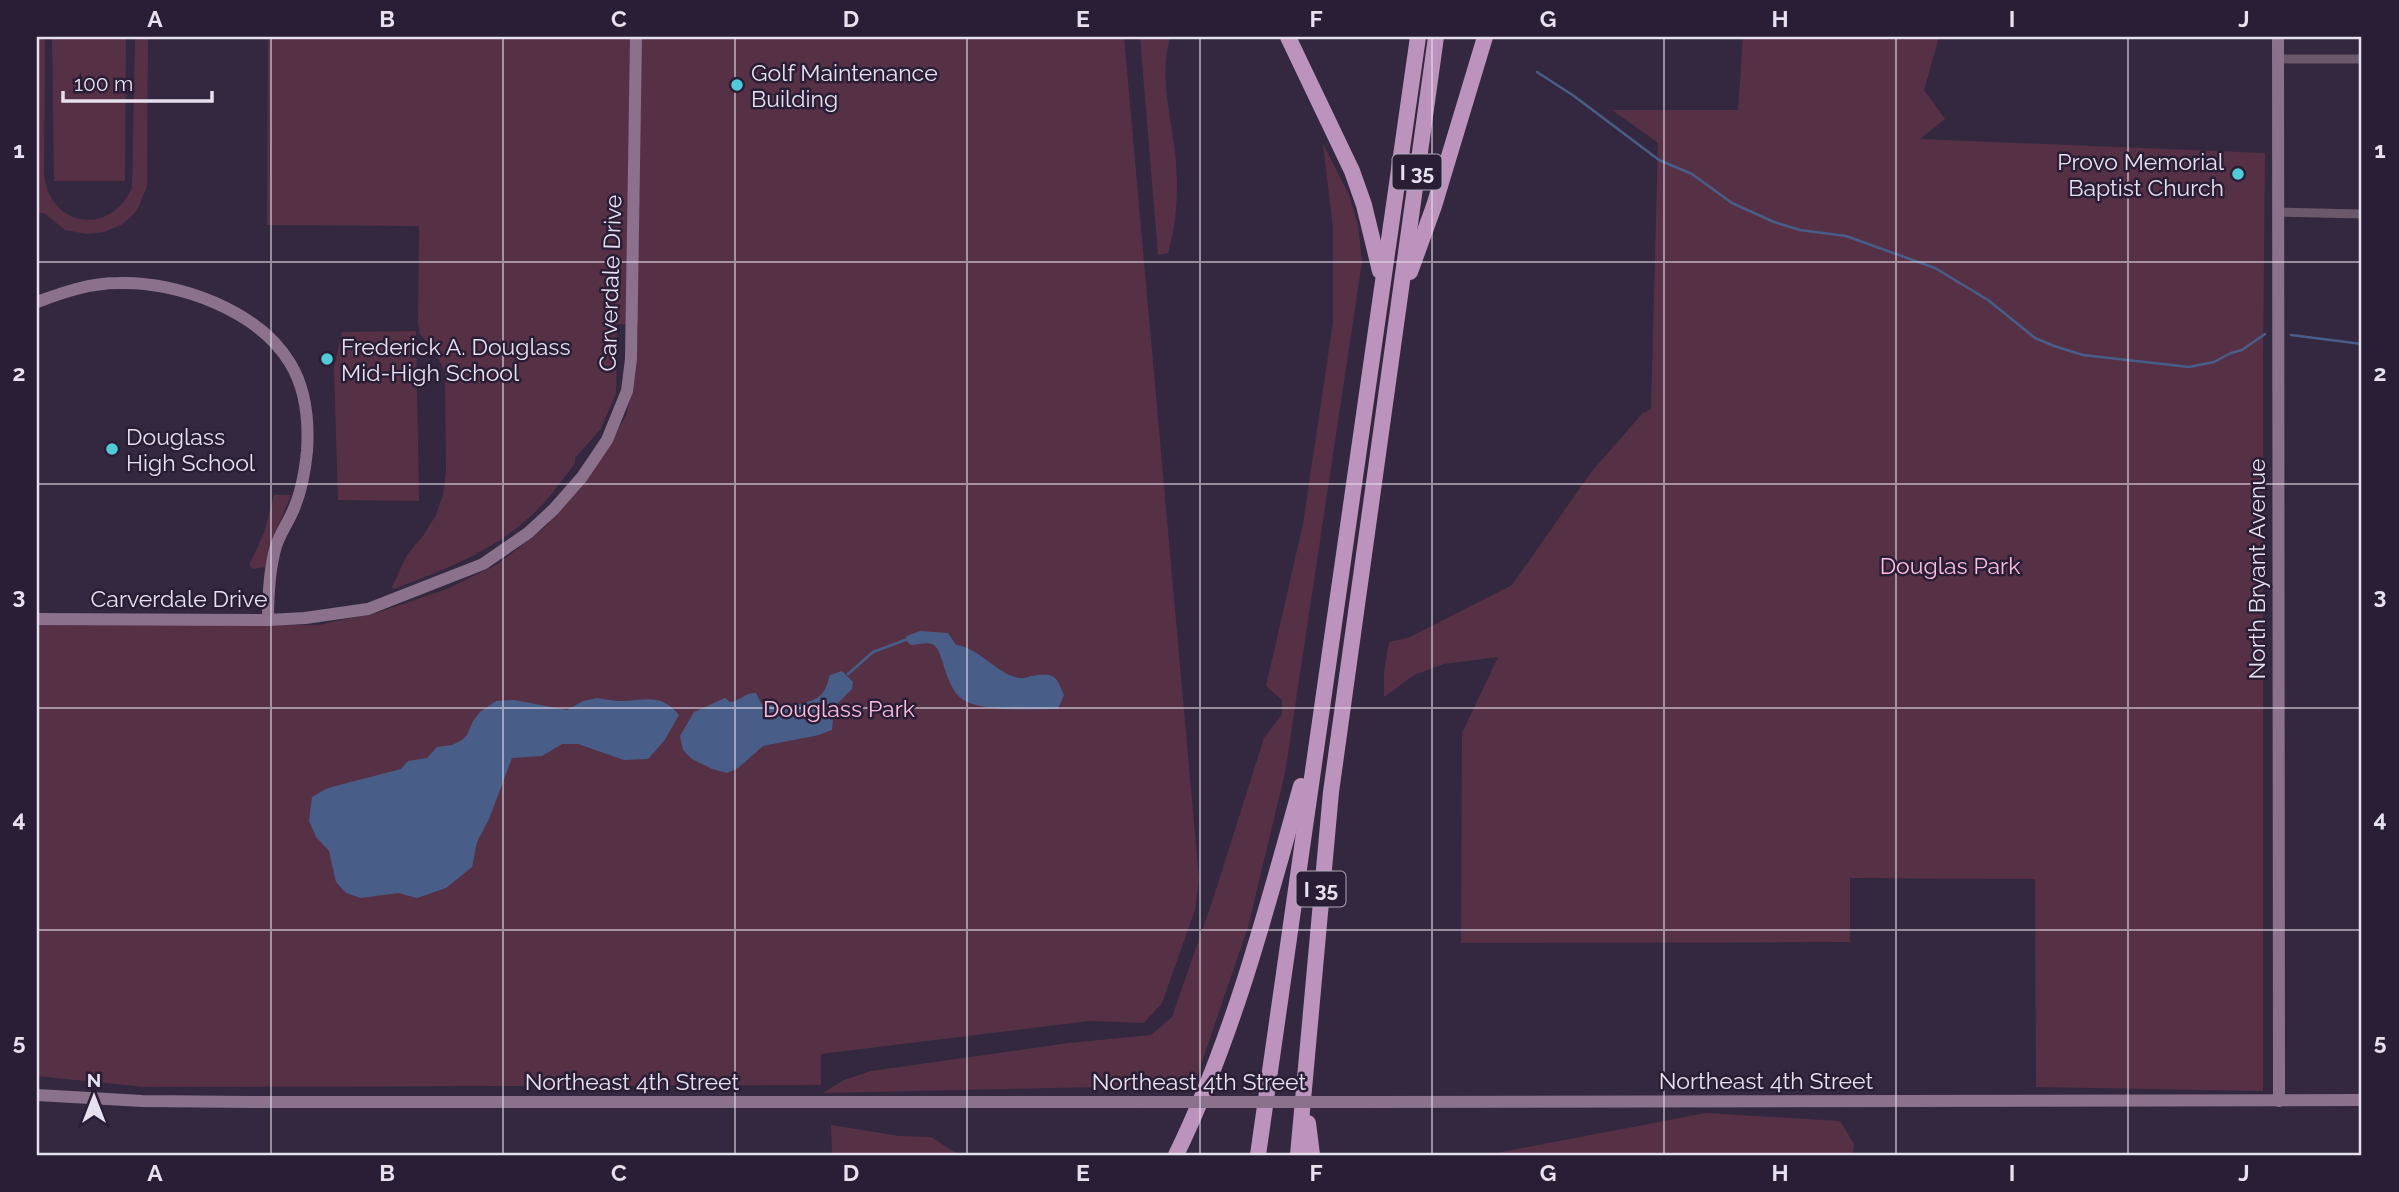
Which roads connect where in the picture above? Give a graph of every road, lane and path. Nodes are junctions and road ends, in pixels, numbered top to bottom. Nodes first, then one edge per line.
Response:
1 (636, 37) edge
2 (1288, 37) edge
3 (1418, 37) edge
4 (1436, 37) edge
5 (1485, 37) edge
6 (2278, 37) edge
7 (2278, 59) junction
8 (2362, 59) edge
9 (2278, 212) junction
10 (2362, 214) edge
11 (1382, 281) junction
12 (37, 302) edge
13 (1398, 308) junction
14 (37, 619) edge
15 (268, 620) junction
16 (1318, 722) junction
17 (1304, 1086) junction
18 (37, 1095) edge
19 (2362, 1100) edge
20 (2278, 1101) junction
21 (1176, 1155) edge
22 (1258, 1155) edge
23 (1298, 1155) edge
24 (1312, 1155) edge

1 - 15 street, Carverdale Drive
2 - 11 highway
3 - 11 highway, I 35
4 - 13 highway, I 35
5 - 13 highway
6 - 7 street, North Bryant Avenue
7 - 8 street
7 - 9 street, North Bryant Avenue
9 - 10 street
9 - 20 street, North Bryant Avenue
11 - 16 highway, I 35
12 - 15 street
13 - 17 highway, I 35
14 - 15 street, Carverdale Drive
16 - 21 highway
16 - 22 highway, I 35
17 - 23 highway, I 35
17 - 24 highway
18 - 20 street, Northeast 4th Street, bridge
19 - 20 street, Northeast 4th Street

